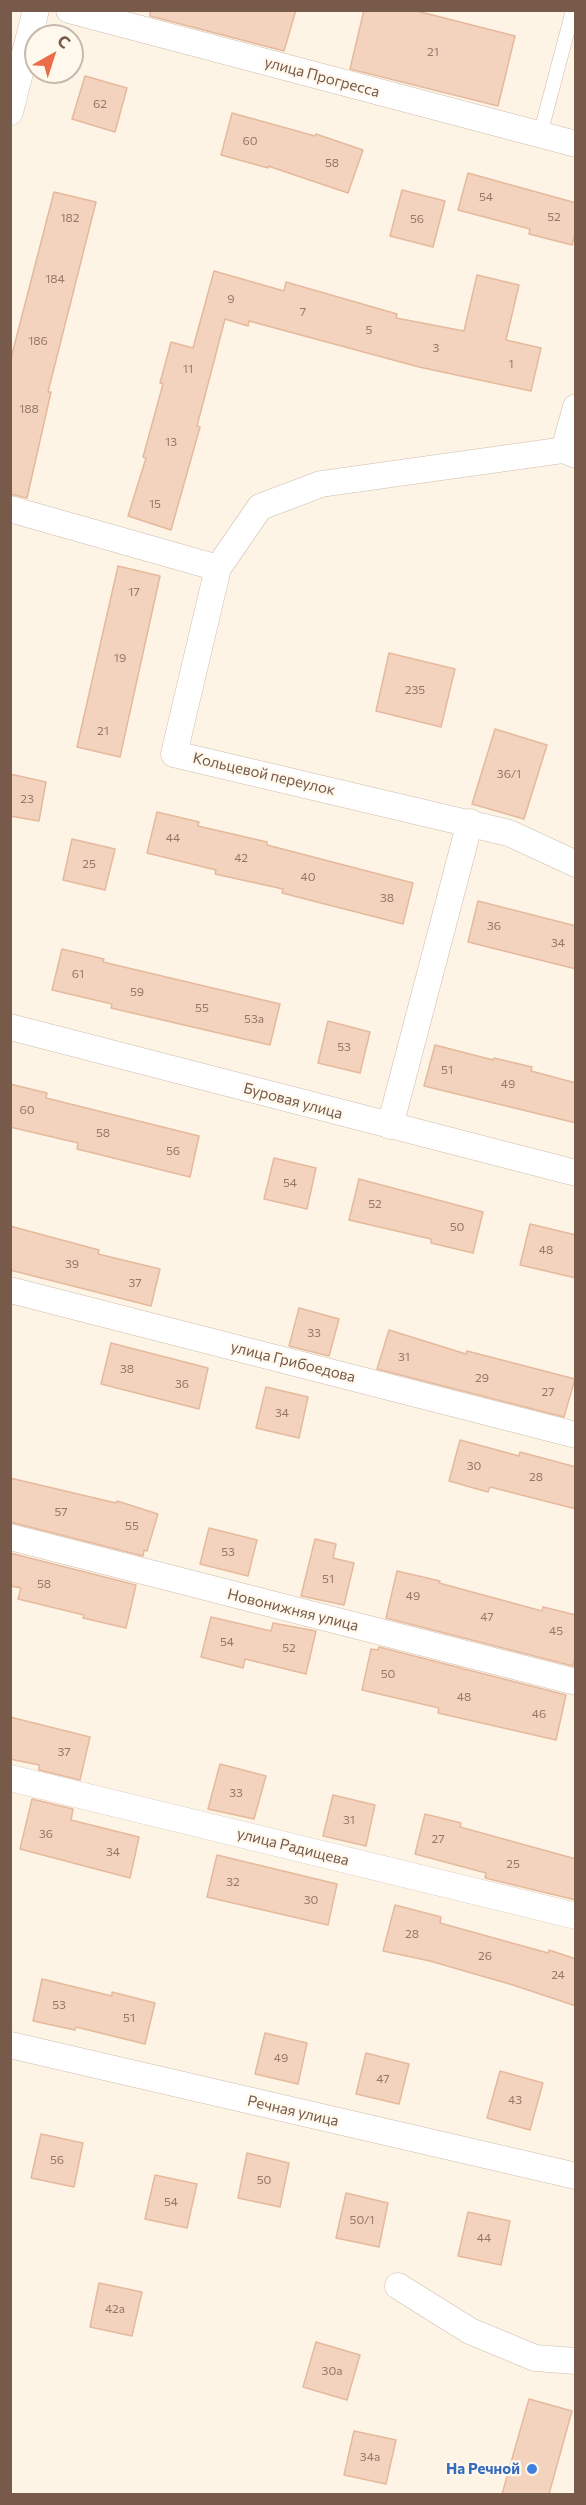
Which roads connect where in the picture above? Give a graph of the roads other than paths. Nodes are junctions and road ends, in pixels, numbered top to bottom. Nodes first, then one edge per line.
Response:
1 (36, 10) edge
2 (69, 10) edge
3 (573, 10) edge
4 (10, 112) edge
5 (540, 135) junction
6 (576, 144) edge
7 (576, 407) edge
8 (570, 453) edge
9 (10, 509) edge
10 (218, 568) junction
11 (470, 822) junction
12 (576, 864) edge
13 (10, 1027) edge
14 (390, 1126) junction
15 (576, 1173) edge
16 (10, 1290) edge
17 (576, 1435) edge
18 (10, 1538) edge
19 (576, 1682) edge
20 (10, 1778) edge
21 (576, 1916) edge
22 (10, 2045) edge
23 (576, 2176) edge
24 (398, 2286) dead end
25 (576, 2361) edge

1 - 4 street
2 - 5 street, улица Прогресса
3 - 5 lane
5 - 6 street, улица Прогресса
7 - 8 street, Кольцевой переулок
8 - 10 street, Кольцевой переулок
9 - 10 street
10 - 11 street, Кольцевой переулок
11 - 12 street, Кольцевой переулок
11 - 14 street
13 - 14 street, Буровая улица
14 - 15 street, Буровая улица
16 - 17 street, улица Грибоедова
18 - 19 street, Новонижняя улица
20 - 21 street, улица Радищева
22 - 23 street, Речная улица
24 - 25 street

